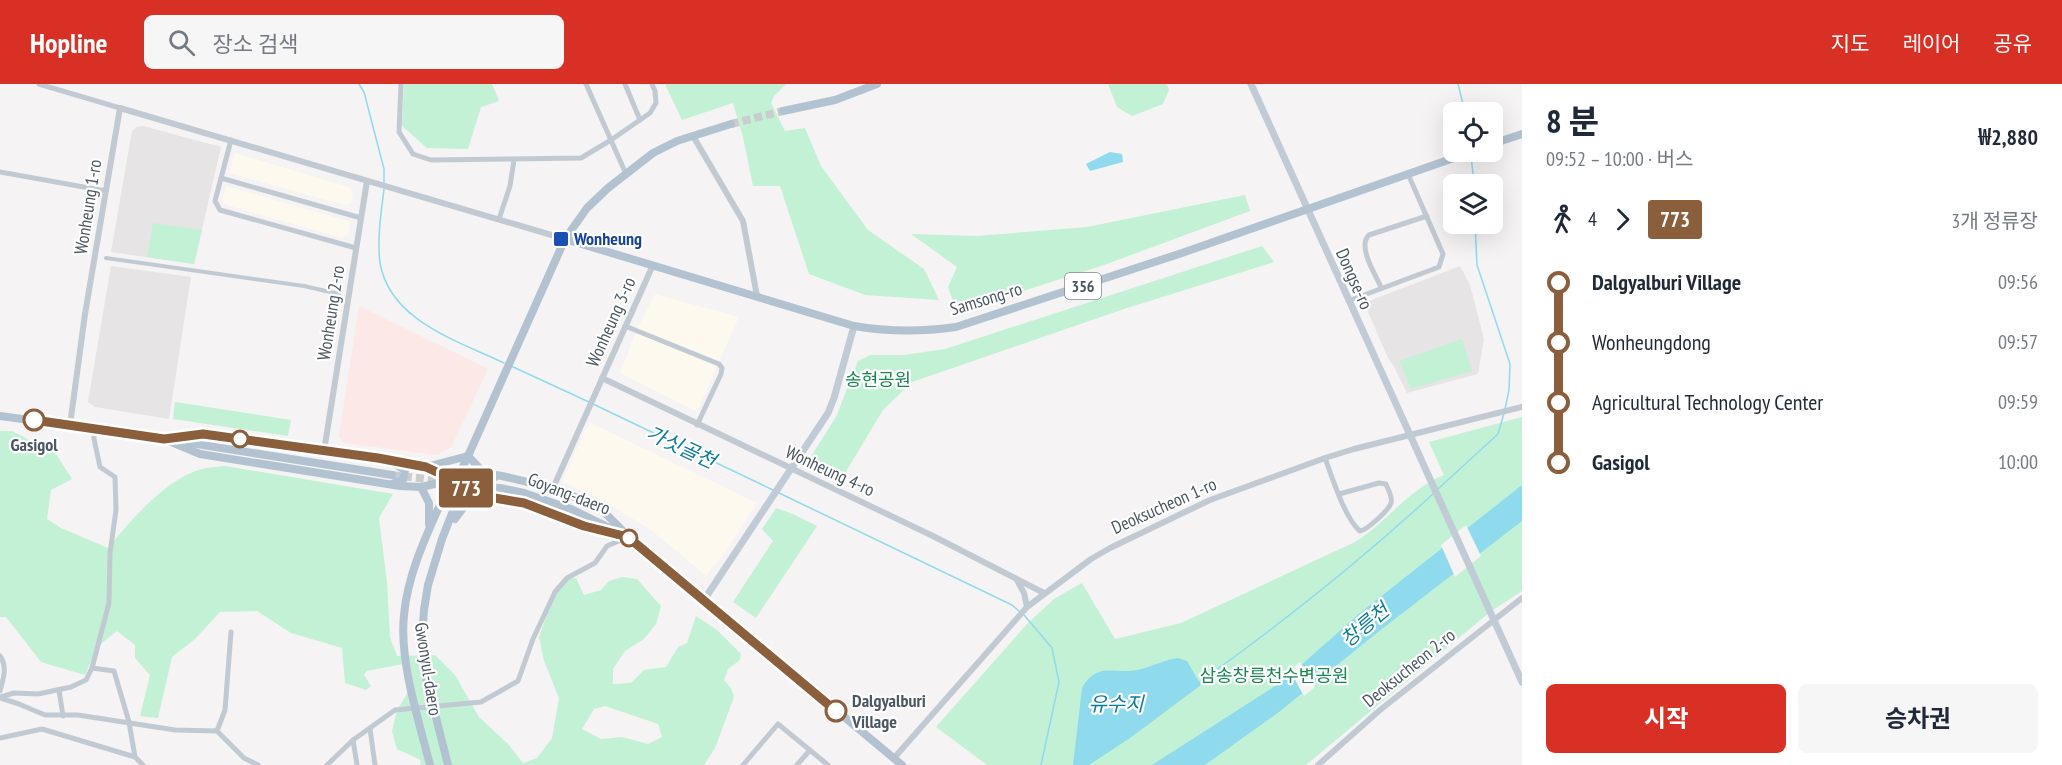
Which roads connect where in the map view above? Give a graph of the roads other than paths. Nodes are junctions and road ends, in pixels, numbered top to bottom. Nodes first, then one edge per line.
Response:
1 (39, 84) edge
2 (401, 84) edge
3 (586, 84) edge
4 (625, 84) edge
5 (652, 84) edge
6 (877, 84) edge
7 (1251, 84) edge
8 (120, 108) junction
9 (783, 111) tunnel mouth
10 (640, 120) junction
11 (731, 124) tunnel mouth
12 (1522, 134) edge
13 (693, 136) junction
14 (231, 140) junction
15 (611, 140) junction
16 (1503, 140) edge
17 (514, 160) junction
18 (1443, 161) edge
19 (0, 172) edge
20 (626, 174) junction
21 (1408, 174) junction
22 (221, 178) junction
23 (367, 181) junction
24 (106, 191) junction
25 (1306, 209) junction
26 (1426, 216) junction
27 (361, 218) junction
28 (499, 219) junction
29 (566, 239) junction
30 (356, 248) junction
31 (106, 258) dead end
32 (653, 265) junction
33 (1381, 287) junction
34 (339, 294) dead end
35 (757, 296) junction
36 (1348, 301) junction
37 (625, 326) junction
38 (854, 326) junction
39 (602, 378) junction
40 (1522, 407) edge
41 (0, 416) edge
42 (70, 425) junction
43 (697, 425) junction
44 (94, 429) junction
45 (1409, 435) junction
46 (164, 439) junction
47 (324, 450) junction
48 (468, 456) junction
49 (1325, 458) junction
50 (392, 461) junction
51 (426, 467) junction
52 (791, 470) junction
53 (484, 473) junction
54 (392, 475) tunnel mouth
55 (502, 476) junction
56 (456, 481) junction
57 (387, 484) junction
58 (420, 488) junction
59 (500, 488) tunnel mouth
60 (553, 488) junction
61 (1339, 494) junction
62 (476, 495) junction
63 (499, 498) junction
64 (427, 534) junction
65 (628, 537) junction
66 (442, 538) junction
67 (1017, 580) junction
68 (1044, 593) junction
69 (1522, 598) edge
70 (704, 600) junction
71 (1028, 604) junction
72 (1494, 620) junction
73 (231, 632) dead end
74 (0, 656) edge
75 (92, 668) junction
76 (1522, 682) edge
77 (59, 690) junction
78 (0, 691) edge
79 (0, 698) edge
80 (432, 706) junction
81 (416, 707) junction
82 (63, 716) junction
83 (129, 722) junction
84 (370, 729) junction
85 (217, 731) junction
86 (0, 738) edge
87 (353, 740) junction
88 (810, 750) junction
89 (135, 757) junction
90 (891, 762) edge
91 (143, 765) edge
92 (258, 765) edge
93 (327, 765) edge
94 (357, 765) edge
95 (375, 765) edge
96 (430, 765) edge
97 (448, 765) edge
98 (743, 765) edge
99 (797, 765) edge
100 (828, 765) edge
101 (902, 765) edge
102 (1318, 765) edge

1 - 8 street
2 - 17 street
3 - 15 street
4 - 10 street
5 - 10 street
6 - 9 main road
7 - 25 main road, Dongse-ro
8 - 14 street
8 - 24 street, Wonheung 1-ro
10 - 15 street
11 - 13 main road
12 - 16 main road
13 - 20 main road
13 - 35 street
14 - 22 street
14 - 23 street
15 - 17 street
15 - 20 street
17 - 28 street
18 - 21 main road, Samsong-ro / 356
19 - 24 street
20 - 29 main road
21 - 25 main road, Samsong-ro / 356
21 - 26 street
22 - 27 street
22 - 30 street
23 - 27 street, Wonheung 2-ro
23 - 28 street
24 - 42 street, Wonheung 1-ro
25 - 36 main road, Dongse-ro
25 - 38 main road, Samsong-ro / 356
26 - 33 street
26 - 33 street
27 - 30 street, Wonheung 2-ro
28 - 29 street
29 - 32 main road, Samsong-ro
29 - 48 main road, Gwonyul-daero
30 - 47 street, Wonheung 2-ro
31 - 34 street
32 - 35 main road, Samsong-ro
32 - 37 street, Wonheung 3-ro
33 - 36 street
35 - 38 main road, Samsong-ro
36 - 45 main road, Dongse-ro
37 - 39 street, Wonheung 3-ro
37 - 43 street
38 - 52 main road
39 - 43 street, Wonheung 4-ro
39 - 60 street, Wonheung 3-ro
40 - 45 street, Deoksucheon 1-ro
41 - 42 main road
42 - 44 main road
43 - 52 street, Wonheung 4-ro
44 - 46 main road
44 - 75 street
45 - 49 street, Deoksucheon 1-ro
45 - 72 main road, Dongse-ro
46 - 47 main road
46 - 54 main road
46 - 57 main road
47 - 50 main road
48 - 51 main road
48 - 53 main road
48 - 56 main road, Gwonyul-daero
49 - 61 street
49 - 68 street, Deoksucheon 1-ro
50 - 51 main road
50 - 57 main road
51 - 56 main road
52 - 67 street, Wonheung 4-ro
52 - 70 main road
53 - 55 main road
53 - 56 main road
55 - 60 main road
55 - 63 main road
56 - 58 main road
56 - 62 main road
56 - 64 main road, Gwonyul-daero
56 - 66 main road, Gwonyul-daero
57 - 58 main road
58 - 64 main road
59 - 65 main road, Goyang-daero
60 - 65 main road
61 - 61 street
62 - 63 main road
62 - 66 main road
63 - 65 main road
64 - 81 main road, Gwonyul-daero
65 - 70 main road, Goyang-daero
65 - 80 street
66 - 80 main road, Gwonyul-daero
67 - 68 street, Wonheung 4-ro
67 - 71 street
68 - 71 street, Deoksucheon 1-ro
69 - 72 street, Deoksucheon 2-ro
70 - 90 main road, Goyang-daero
71 - 90 street, Deoksucheon 1-ro
72 - 76 main road
72 - 102 street, Deoksucheon 2-ro
73 - 85 street
74 - 78 street
75 - 77 street
75 - 83 street
77 - 79 street
77 - 82 street
79 - 82 street
80 - 81 street
80 - 97 main road, Gwonyul-daero
81 - 84 street
81 - 96 main road, Gwonyul-daero
82 - 83 street
83 - 85 street
83 - 89 street
84 - 87 street
84 - 95 street
85 - 92 street
86 - 89 street
87 - 93 street
87 - 94 street
88 - 98 street
88 - 99 street
88 - 100 street
89 - 91 street
90 - 101 main road, Goyang-daero

